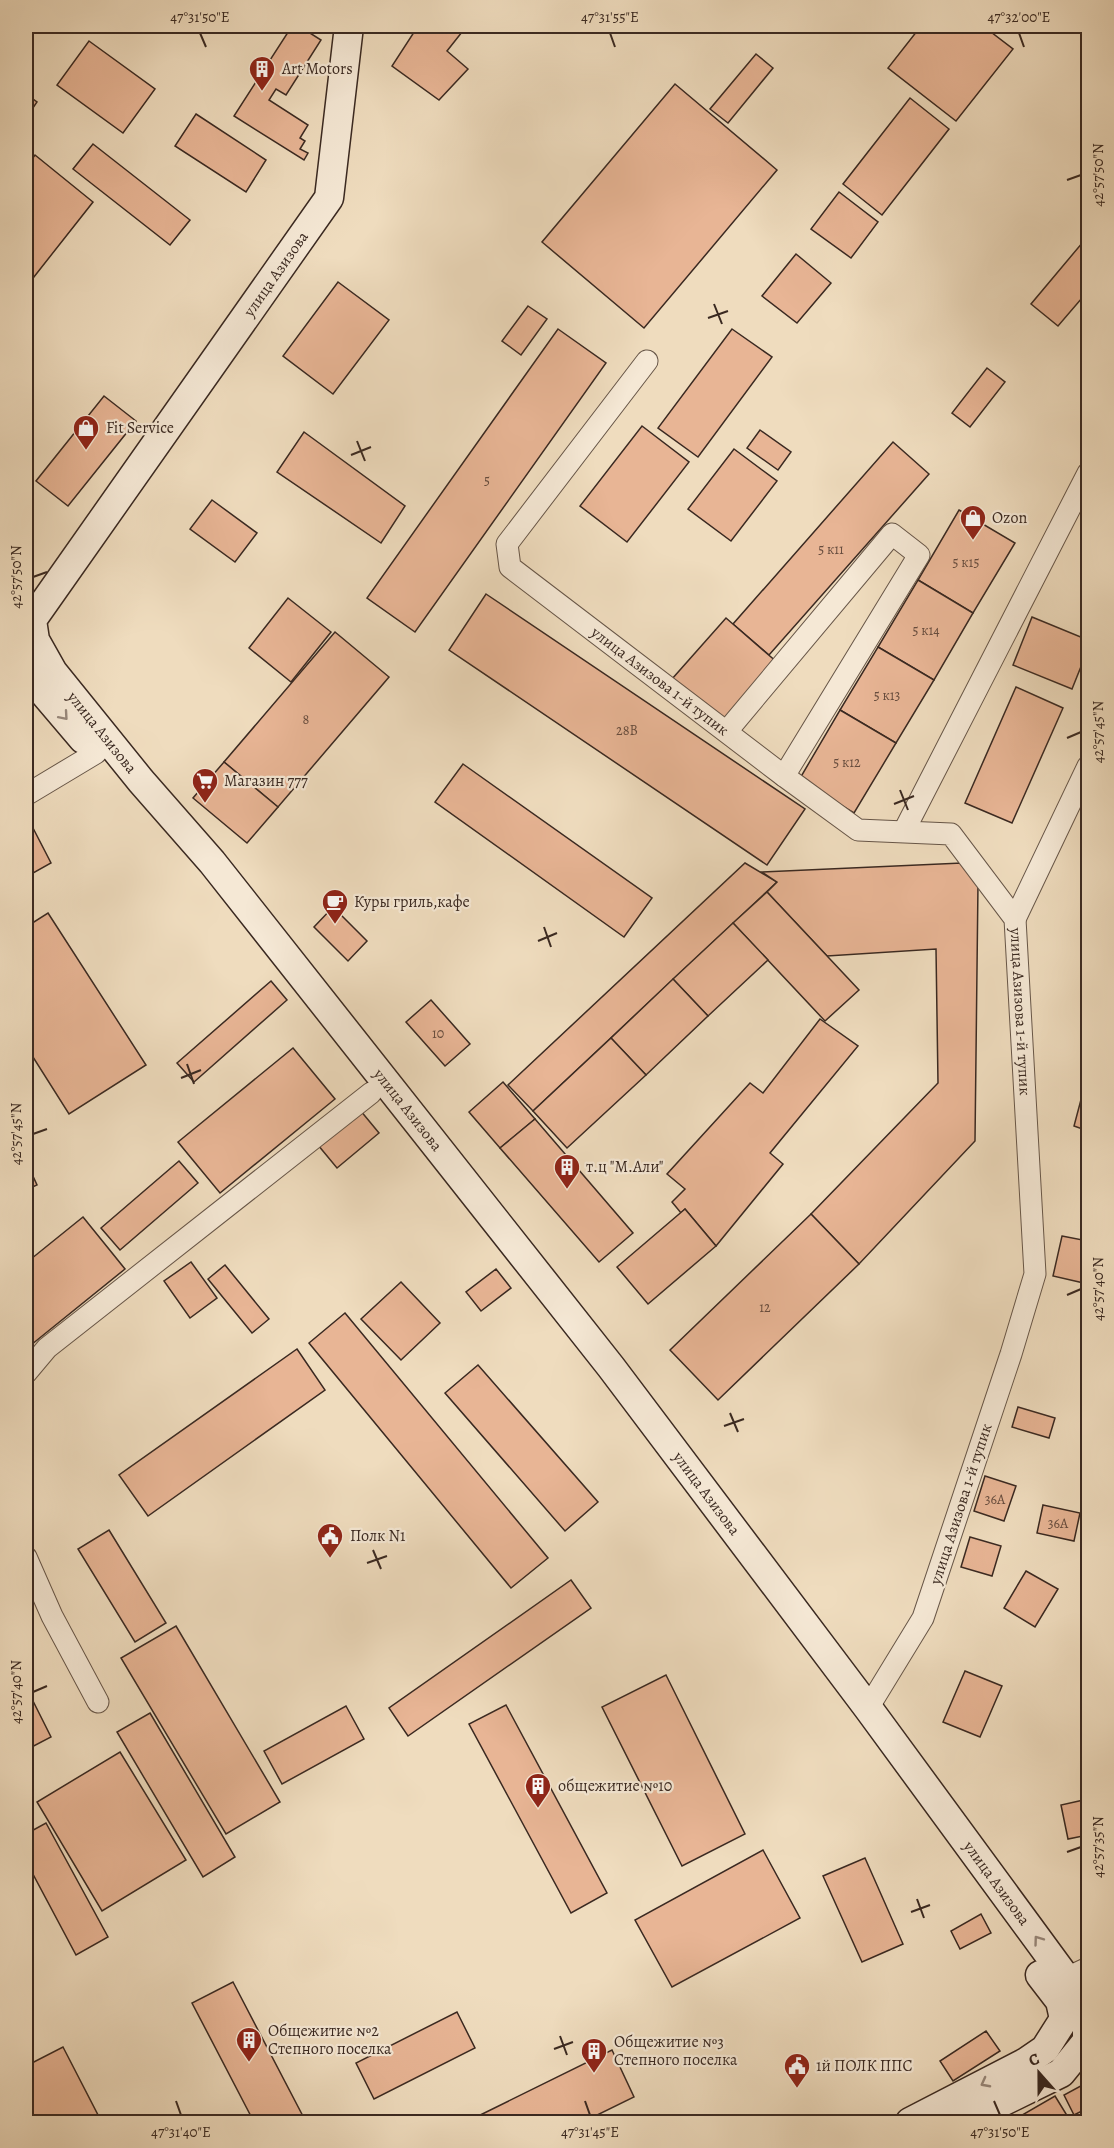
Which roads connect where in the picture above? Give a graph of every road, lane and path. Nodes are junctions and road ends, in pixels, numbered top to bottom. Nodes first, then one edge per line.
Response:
1 (333, 26) edge
2 (349, 26) edge
3 (647, 361) dead end
4 (1089, 473) edge
5 (26, 597) edge
6 (26, 672) edge
7 (727, 731) junction
8 (96, 753) junction
9 (1089, 766) edge
10 (784, 776) junction
11 (26, 795) edge
12 (904, 831) junction
13 (1015, 919) junction
14 (371, 1093) junction
15 (26, 1372) edge
16 (26, 1557) edge
17 (98, 1702) dead end
18 (868, 1708) junction
19 (1068, 1978) edge
20 (1064, 2019) junction
21 (1088, 2042) edge
22 (910, 2122) edge
23 (961, 2122) edge

1 - 5 main road, улица Азизова
2 - 18 main road, улица Азизова
3 - 7 street, улица Азизова 1-й тупик
4 - 12 street
6 -> 8 main road, улица Азизова
7 - 10 street, улица Азизова 1-й тупик
7 - 10 street
8 - 11 street
8 - 14 main road, улица Азизова
9 - 13 street
10 - 12 street, улица Азизова 1-й тупик
12 - 13 street, улица Азизова 1-й тупик
13 - 18 street, улица Азизова 1-й тупик
14 - 15 street
14 - 19 main road, улица Азизова
16 - 17 street
19 -> 18 main road, улица Азизова
19 - 20 main road, улица Азизова
19 - 21 main road, улица Азизова
20 - 21 street
20 -> 22 main road
21 - 23 main road

